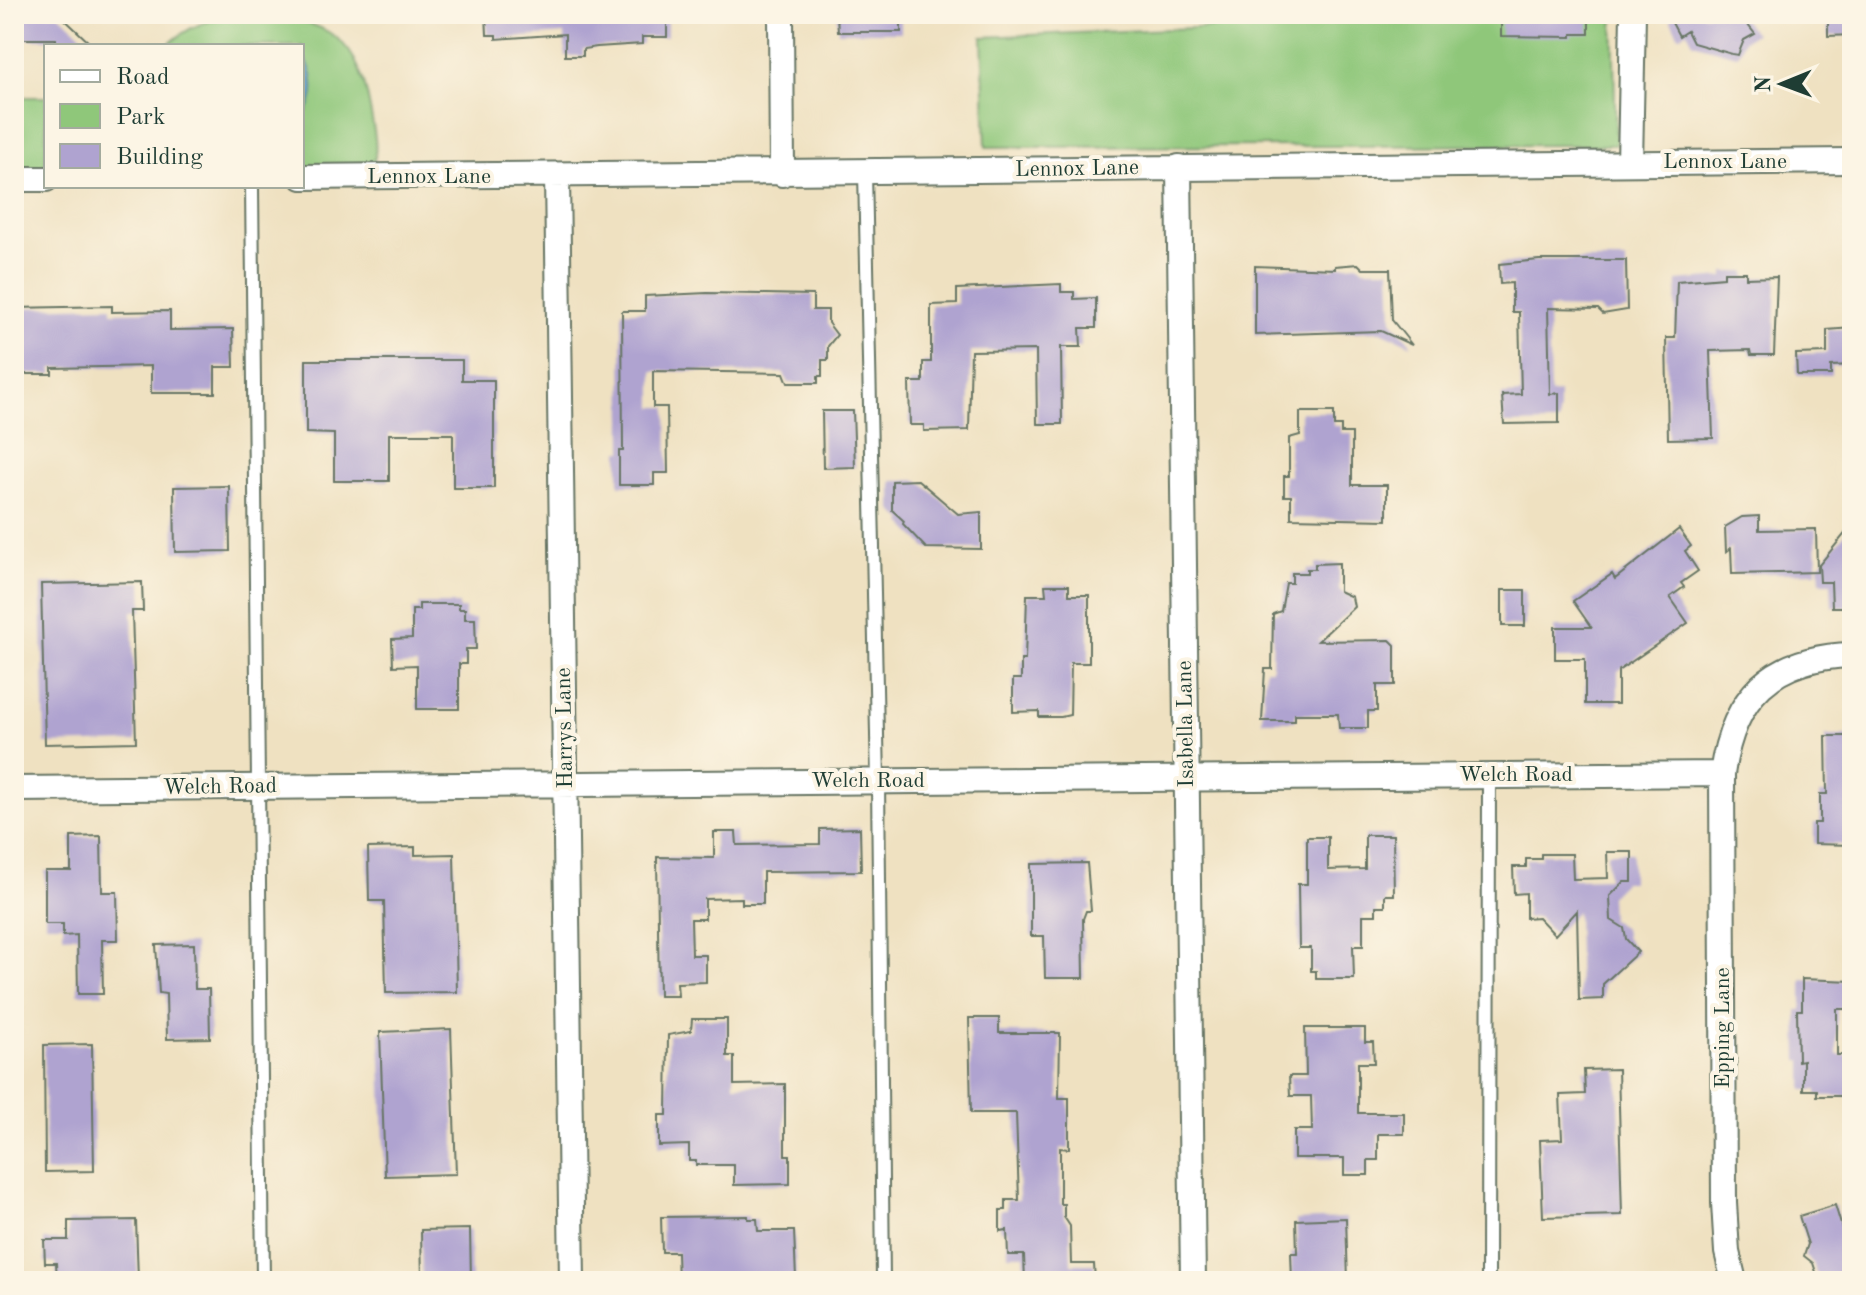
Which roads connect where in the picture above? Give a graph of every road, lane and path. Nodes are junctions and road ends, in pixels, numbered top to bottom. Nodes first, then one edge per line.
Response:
1 (781, 14) edge
2 (1633, 14) edge
3 (1852, 161) edge
4 (1630, 163) junction
5 (1179, 167) junction
6 (865, 172) junction
7 (782, 174) junction
8 (557, 176) junction
9 (304, 177) edge
10 (14, 179) edge
11 (44, 179) edge
12 (252, 188) edge
13 (1852, 655) edge
14 (1722, 774) junction
15 (1489, 775) junction
16 (1187, 777) junction
17 (878, 781) junction
18 (566, 782) junction
19 (256, 786) junction
20 (14, 789) edge
21 (263, 1281) edge
22 (572, 1281) edge
23 (883, 1281) edge
24 (1193, 1281) edge
25 (1488, 1281) edge
26 (1734, 1281) edge

1 - 7 street
2 - 4 street
3 - 4 street, Lennox Lane
4 - 5 street, Lennox Lane
5 - 6 street, Lennox Lane
5 - 16 street, Isabella Lane
6 - 7 street, Lennox Lane
6 - 17 lane
7 - 8 street, Lennox Lane
8 - 9 street, Lennox Lane
8 - 18 street, Harrys Lane
10 - 11 street
12 - 19 lane
13 - 14 street, Epping Lane
14 - 15 street, Welch Road
14 - 26 street, Epping Lane
15 - 16 street, Welch Road
15 - 25 lane
16 - 17 street, Welch Road
16 - 24 street, Isabella Lane
17 - 18 street, Welch Road
17 - 23 lane
18 - 19 street, Welch Road
18 - 22 street, Harrys Lane
19 - 20 street, Welch Road
19 - 21 lane

